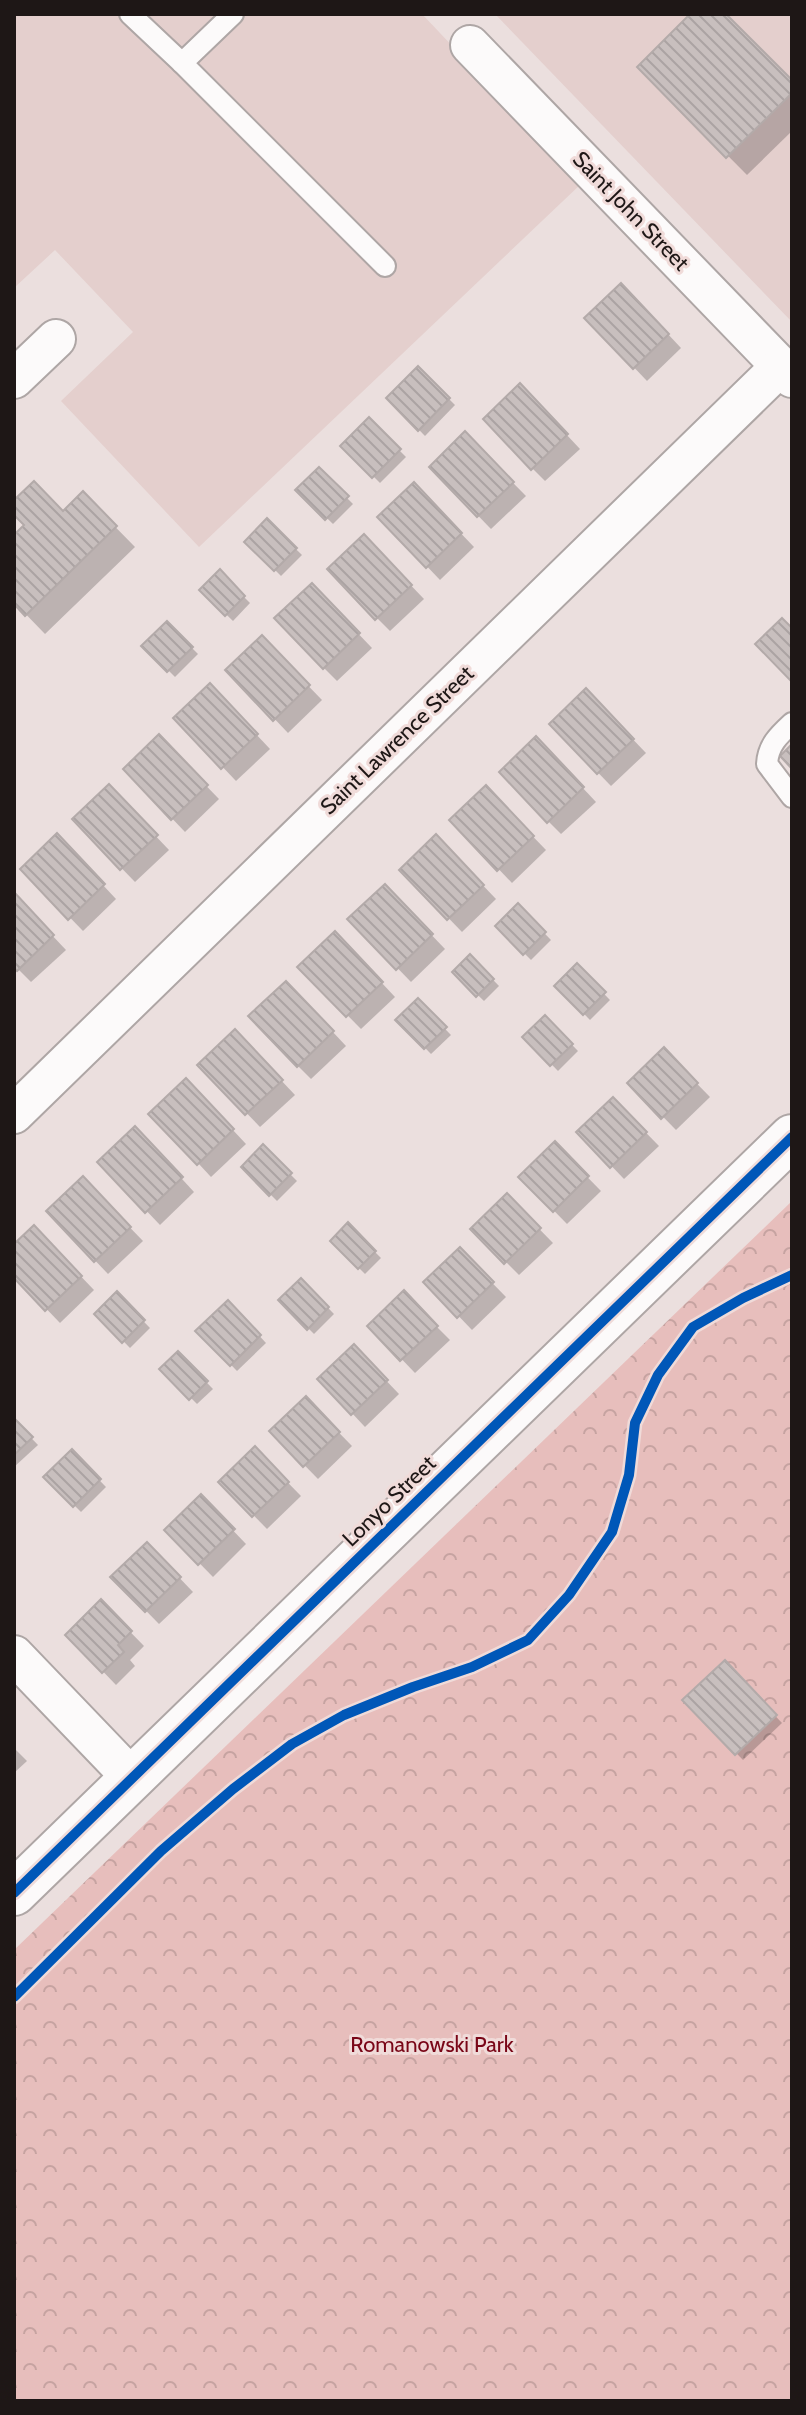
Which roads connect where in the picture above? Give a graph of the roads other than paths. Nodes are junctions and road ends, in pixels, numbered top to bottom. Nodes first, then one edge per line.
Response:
1 (130, 14) edge
2 (233, 14) edge
3 (470, 45) dead end
4 (182, 63) junction
5 (385, 266) dead end
6 (56, 339) dead end
7 (786, 372) edge
8 (14, 379) edge
9 (792, 723) edge
10 (792, 797) edge
11 (14, 1114) edge
12 (792, 1137) edge
13 (14, 1655) edge
14 (132, 1778) junction
15 (14, 1893) edge

1 - 4 lane
2 - 4 lane
3 - 7 street, Saint John Street
4 - 5 lane
6 - 8 street
7 - 11 street, Saint Lawrence Street
9 - 10 lane
12 - 14 street, Lonyo Street
13 - 14 street
14 - 15 street, Lonyo Street

